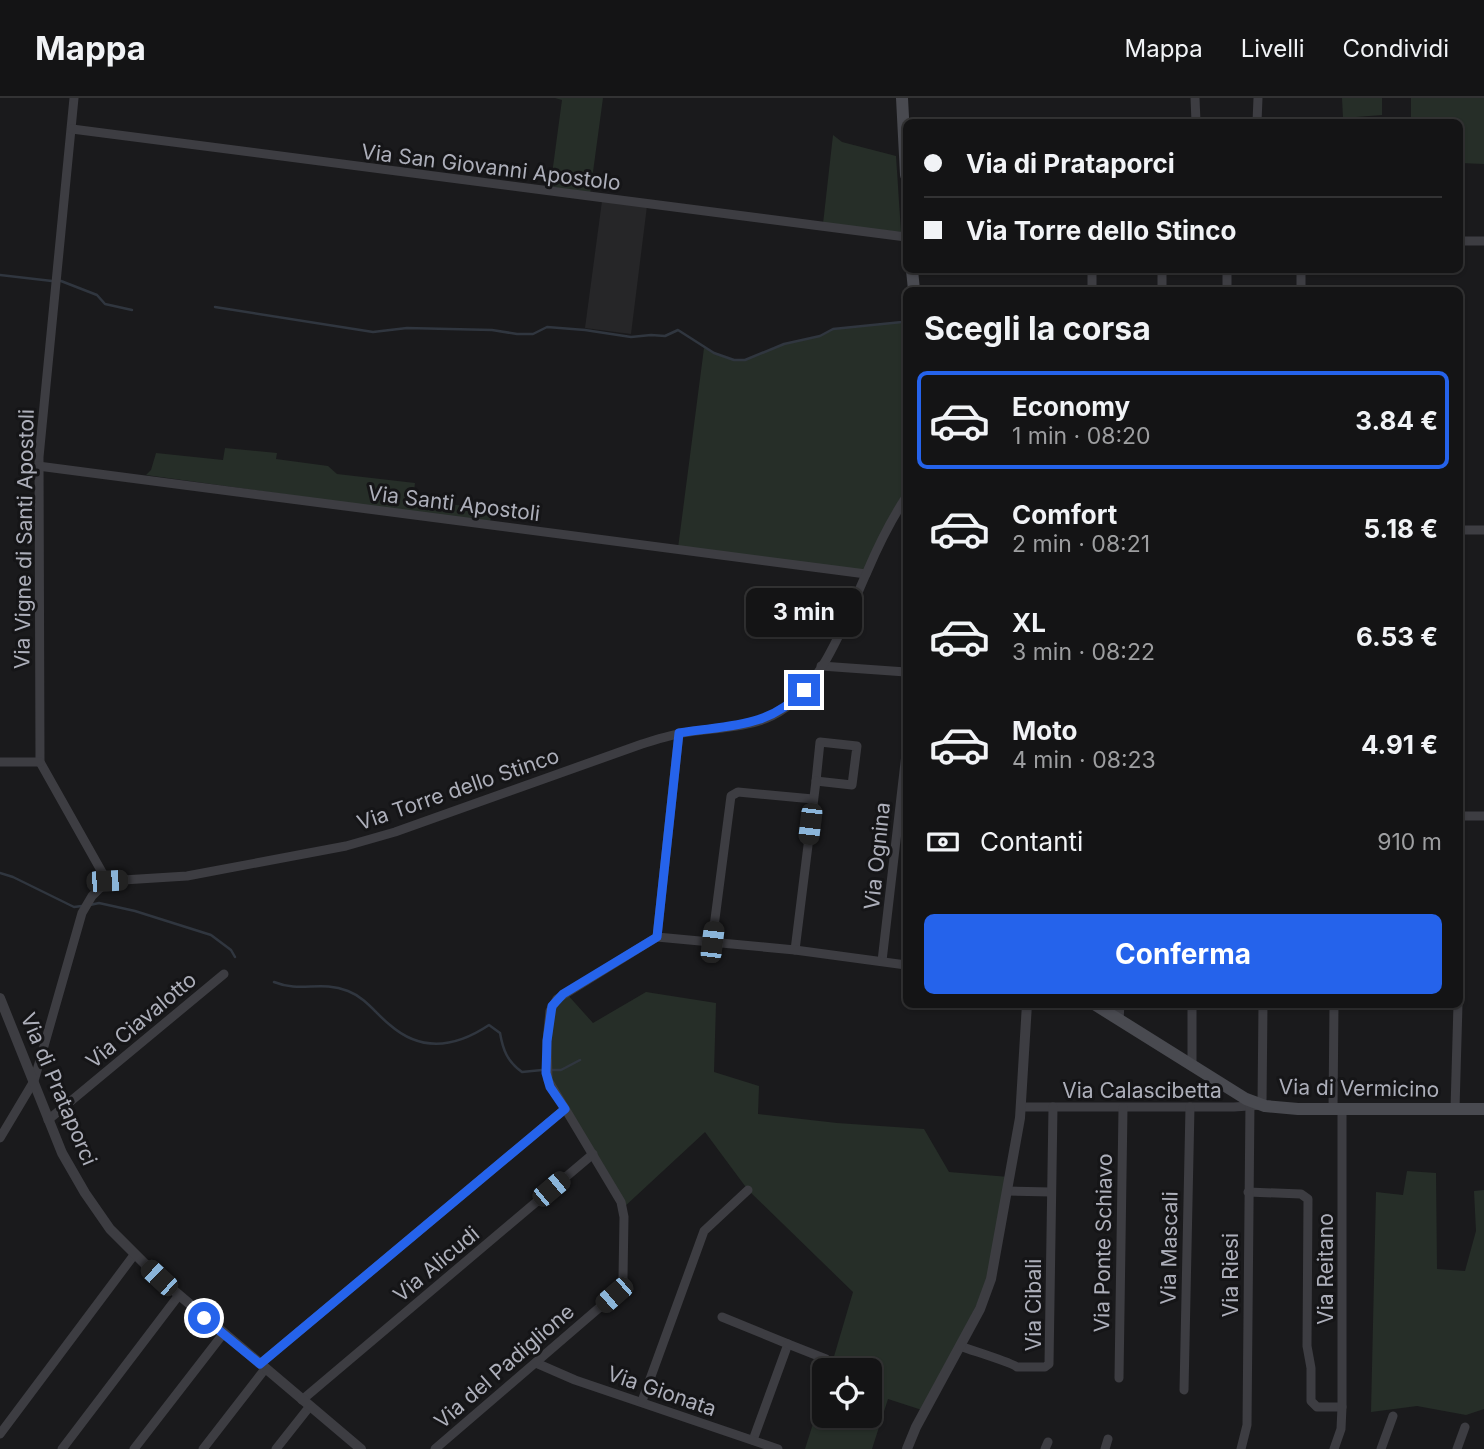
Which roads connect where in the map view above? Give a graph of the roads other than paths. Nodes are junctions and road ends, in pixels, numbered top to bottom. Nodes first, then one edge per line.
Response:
1 (74, 98) edge
2 (902, 98) edge
3 (1195, 98) edge
4 (1258, 98) edge
5 (903, 119) edge
6 (1196, 119) edge
7 (1257, 119) edge
8 (72, 129) junction
9 (903, 237) edge
10 (1463, 241) edge
11 (1484, 241) edge
12 (38, 466) junction
13 (903, 502) edge
14 (1463, 530) edge
15 (1484, 530) edge
16 (866, 574) junction
17 (821, 666) junction
18 (903, 672) edge
19 (679, 733) junction
20 (0, 762) edge
21 (40, 762) junction
22 (816, 781) junction
23 (903, 781) edge
24 (813, 799) junction
25 (1463, 816) edge
26 (1484, 816) edge
27 (107, 881) junction
28 (657, 937) junction
29 (712, 942) junction
30 (795, 950) junction
31 (883, 961) junction
32 (903, 964) edge
33 (224, 974) dead end
34 (0, 998) edge
35 (1027, 1008) edge
36 (1100, 1008) edge
37 (1120, 1008) edge
38 (1192, 1008) edge
39 (1263, 1008) edge
40 (1334, 1008) edge
41 (1458, 1008) edge
42 (1119, 1020) junction
43 (1192, 1065) junction
44 (34, 1080) junction
45 (1254, 1104) junction
46 (1021, 1107) junction
47 (1054, 1107) junction
48 (1190, 1107) junction
49 (1123, 1108) junction
50 (565, 1109) junction
51 (1455, 1109) junction
52 (1484, 1109) edge
53 (1337, 1110) junction
54 (48, 1120) junction
55 (0, 1138) edge
56 (593, 1154) junction
57 (748, 1190) dead end
58 (1007, 1191) junction
59 (1051, 1192) junction
60 (1248, 1192) junction
61 (134, 1255) junction
62 (179, 1295) junction
63 (722, 1317) dead end
64 (223, 1334) junction
65 (788, 1344) junction
66 (960, 1346) junction
67 (823, 1358) edge
68 (536, 1363) junction
69 (262, 1367) junction
70 (1119, 1378) dead end
71 (1184, 1390) dead end
72 (642, 1401) junction
73 (306, 1403) junction
74 (1342, 1407) junction
75 (1393, 1416) dead end
76 (1465, 1427) dead end
77 (0, 1434) edge
78 (1108, 1439) dead end
79 (753, 1440) junction
80 (62, 1449) edge
81 (134, 1449) edge
82 (203, 1449) edge
83 (276, 1449) edge
84 (361, 1449) edge
85 (435, 1449) edge
86 (778, 1449) edge
87 (907, 1449) edge
88 (1105, 1449) edge
89 (1241, 1449) edge
90 (1334, 1449) edge
91 (1381, 1449) edge
92 (1457, 1449) edge

1 - 8 street, Via Vigne di Santi Apostoli
2 - 5 main road
3 - 6 street
4 - 7 street
8 - 9 street, Via San Giovanni Apostolo
8 - 12 street, Via Vigne di Santi Apostoli
10 - 11 street
12 - 16 street, Via Santi Apostoli
12 - 21 street, Via Vigne di Santi Apostoli
13 - 16 street, Via Torre dello Stinco
14 - 15 street
16 - 17 street, Via Torre dello Stinco
17 - 18 street
17 - 19 street, Via Torre dello Stinco
19 - 27 street, Via Torre dello Stinco
19 - 28 street
20 - 21 street
21 - 27 street, Via Vigne di Santi Apostoli
22 - 22 street
22 - 24 street
23 - 31 street, Via Ognina
24 - 29 street
24 - 30 street
25 - 26 street
27 - 44 street
28 - 29 street
28 - 50 street, Via del Padiglione
29 - 30 street
30 - 31 street
31 - 32 street
33 - 54 street, Via Ciavalotto
34 - 44 street, Via di Prataporci
35 - 46 street
36 - 42 main road, Via di Vermicino
37 - 42 street
38 - 43 street
39 - 45 street, Via Riesi
40 - 53 street, Via Reitano
41 - 51 street
42 - 43 main road, Via di Vermicino
43 - 45 main road, Via di Vermicino
44 - 54 street, Via di Prataporci
44 - 55 street
45 - 48 street, Via Calascibetta
45 - 53 main road, Via di Vermicino
45 - 60 street, Via Riesi
46 - 47 street, Via Calascibetta
46 - 58 street
47 - 49 street, Via Calascibetta
47 - 59 street, Via Cibali
48 - 49 street, Via Calascibetta
48 - 71 street, Via Mascali
49 - 70 street, Via Ponte Schiavo
50 - 56 street, Via del Padiglione
50 - 69 street
51 - 52 main road, Via di Vermicino
51 - 53 main road, Via di Vermicino
53 - 74 street, Via Reitano
54 - 61 street, Via di Prataporci
56 - 68 street, Via del Padiglione
56 - 73 street, Via Alicudi
57 - 72 street
58 - 59 street
58 - 66 street
59 - 66 street, Via Cibali
60 - 74 street
60 - 89 street, Via Riesi
61 - 62 street, Via di Prataporci
61 - 77 street
62 - 64 street, Via di Prataporci
62 - 80 street
63 - 65 street
64 - 69 street, Via di Prataporci
64 - 81 street
65 - 67 street
65 - 79 street
66 - 87 street
68 - 72 street, Via Gionata
68 - 85 street, Via del Padiglione
69 - 73 street, Via di Prataporci
69 - 82 street
72 - 79 street, Via Gionata
73 - 83 street, Via Alicudi
73 - 84 street, Via di Prataporci
74 - 90 street, Via Reitano
75 - 91 street
76 - 92 street
78 - 88 street
79 - 86 street, Via Gionata

